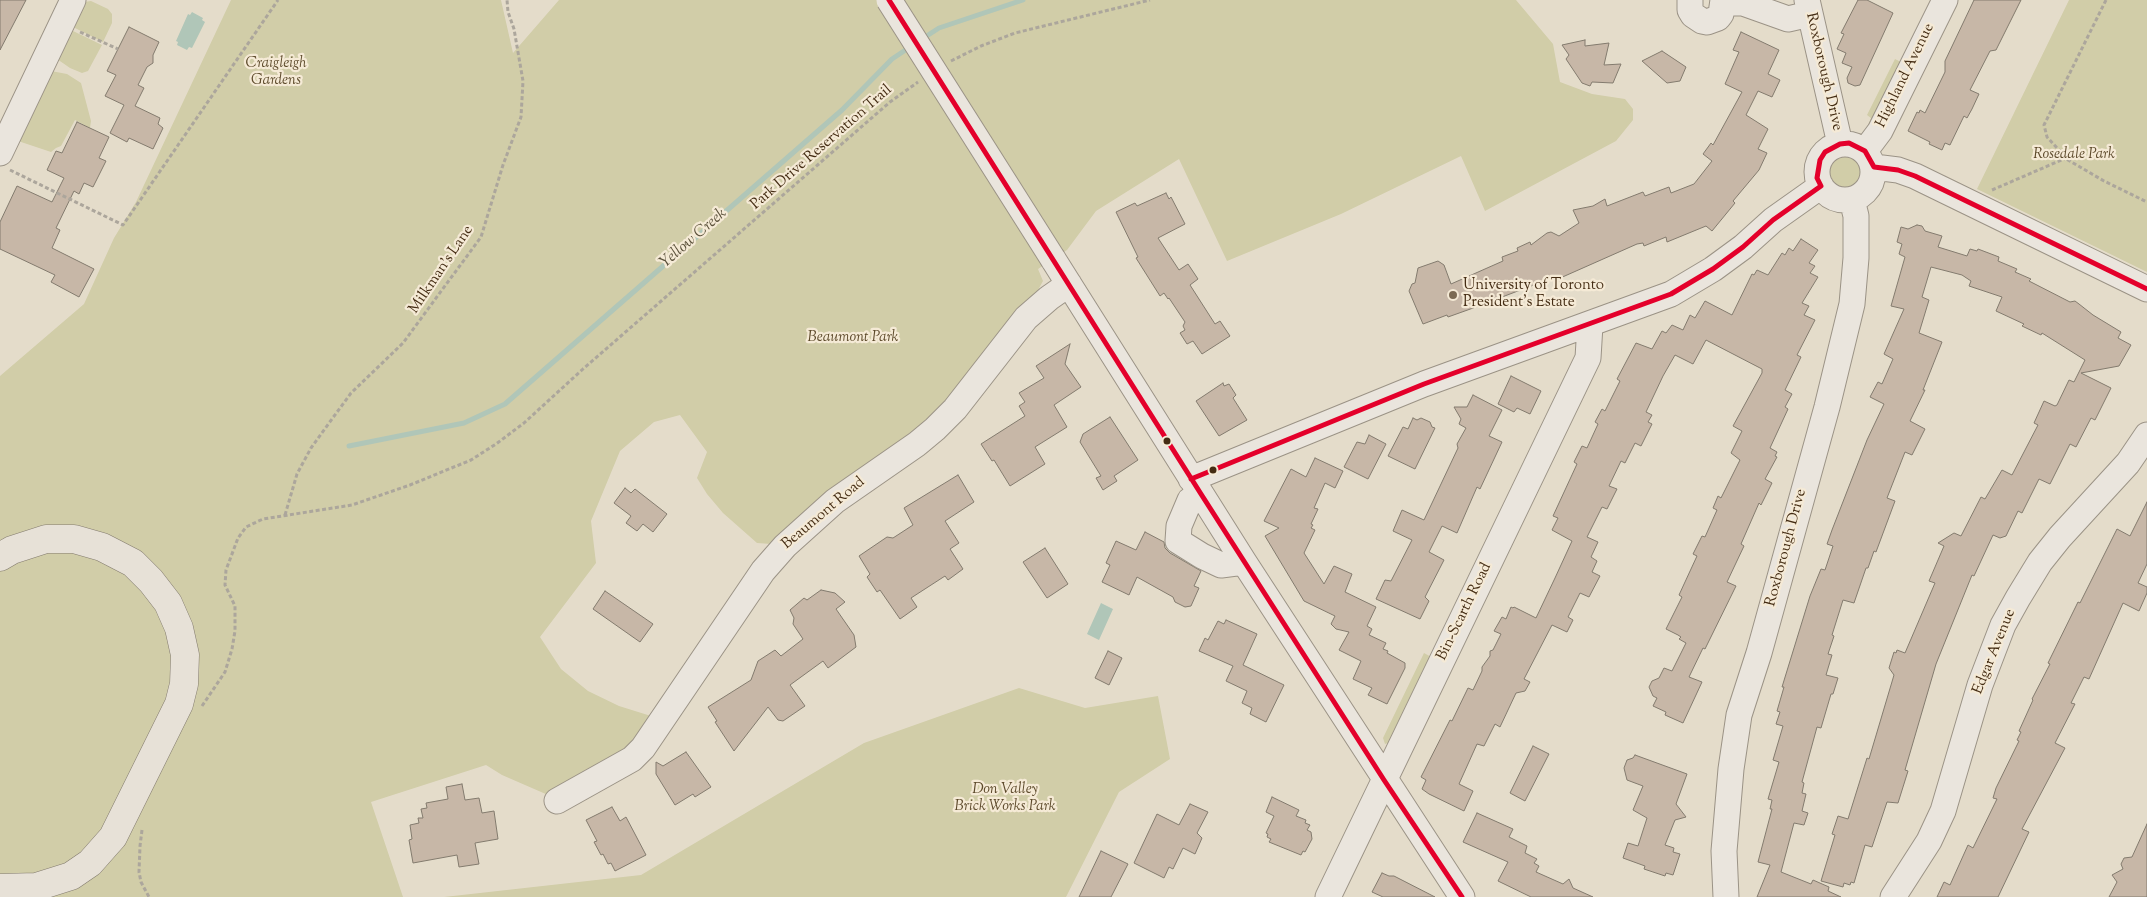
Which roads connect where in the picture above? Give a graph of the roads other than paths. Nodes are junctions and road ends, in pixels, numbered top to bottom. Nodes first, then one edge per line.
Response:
1 (73, 0) edge
2 (889, 0) edge
3 (1690, 0) edge
4 (1944, 0) edge
5 (1724, 2) edge
6 (1809, 7) edge
7 (1840, 144) junction
8 (1869, 159) junction
9 (4, 161) edge
10 (1821, 186) junction
11 (1852, 200) junction
12 (1069, 284) junction
13 (2147, 289) edge
14 (1590, 324) junction
15 (2147, 435) edge
16 (1196, 487) junction
17 (0, 557) edge
18 (1244, 562) junction
19 (1384, 780) junction
20 (557, 801) dead end
21 (0, 888) edge
22 (1328, 897) edge
23 (1462, 897) edge
24 (1726, 897) edge
25 (1893, 897) edge

1 - 9 street
2 - 12 street, bridge
3 - 5 street
4 - 8 street, Highland Avenue
5 - 6 street
6 - 7 street, Roxborough Drive
7 - 8 street
7 - 10 street
8 - 11 street
8 - 13 street
10 - 11 street
10 - 14 street
11 - 24 street, Roxborough Drive
12 - 16 street
12 - 20 street, Beaumont Road
14 - 16 street
14 - 19 street, Bin-Scarth Road
15 - 25 street, Edgar Avenue
16 - 18 street
16 - 18 street
17 - 21 main road
18 - 19 street
19 - 22 street, Bin-Scarth Road
19 - 23 street

